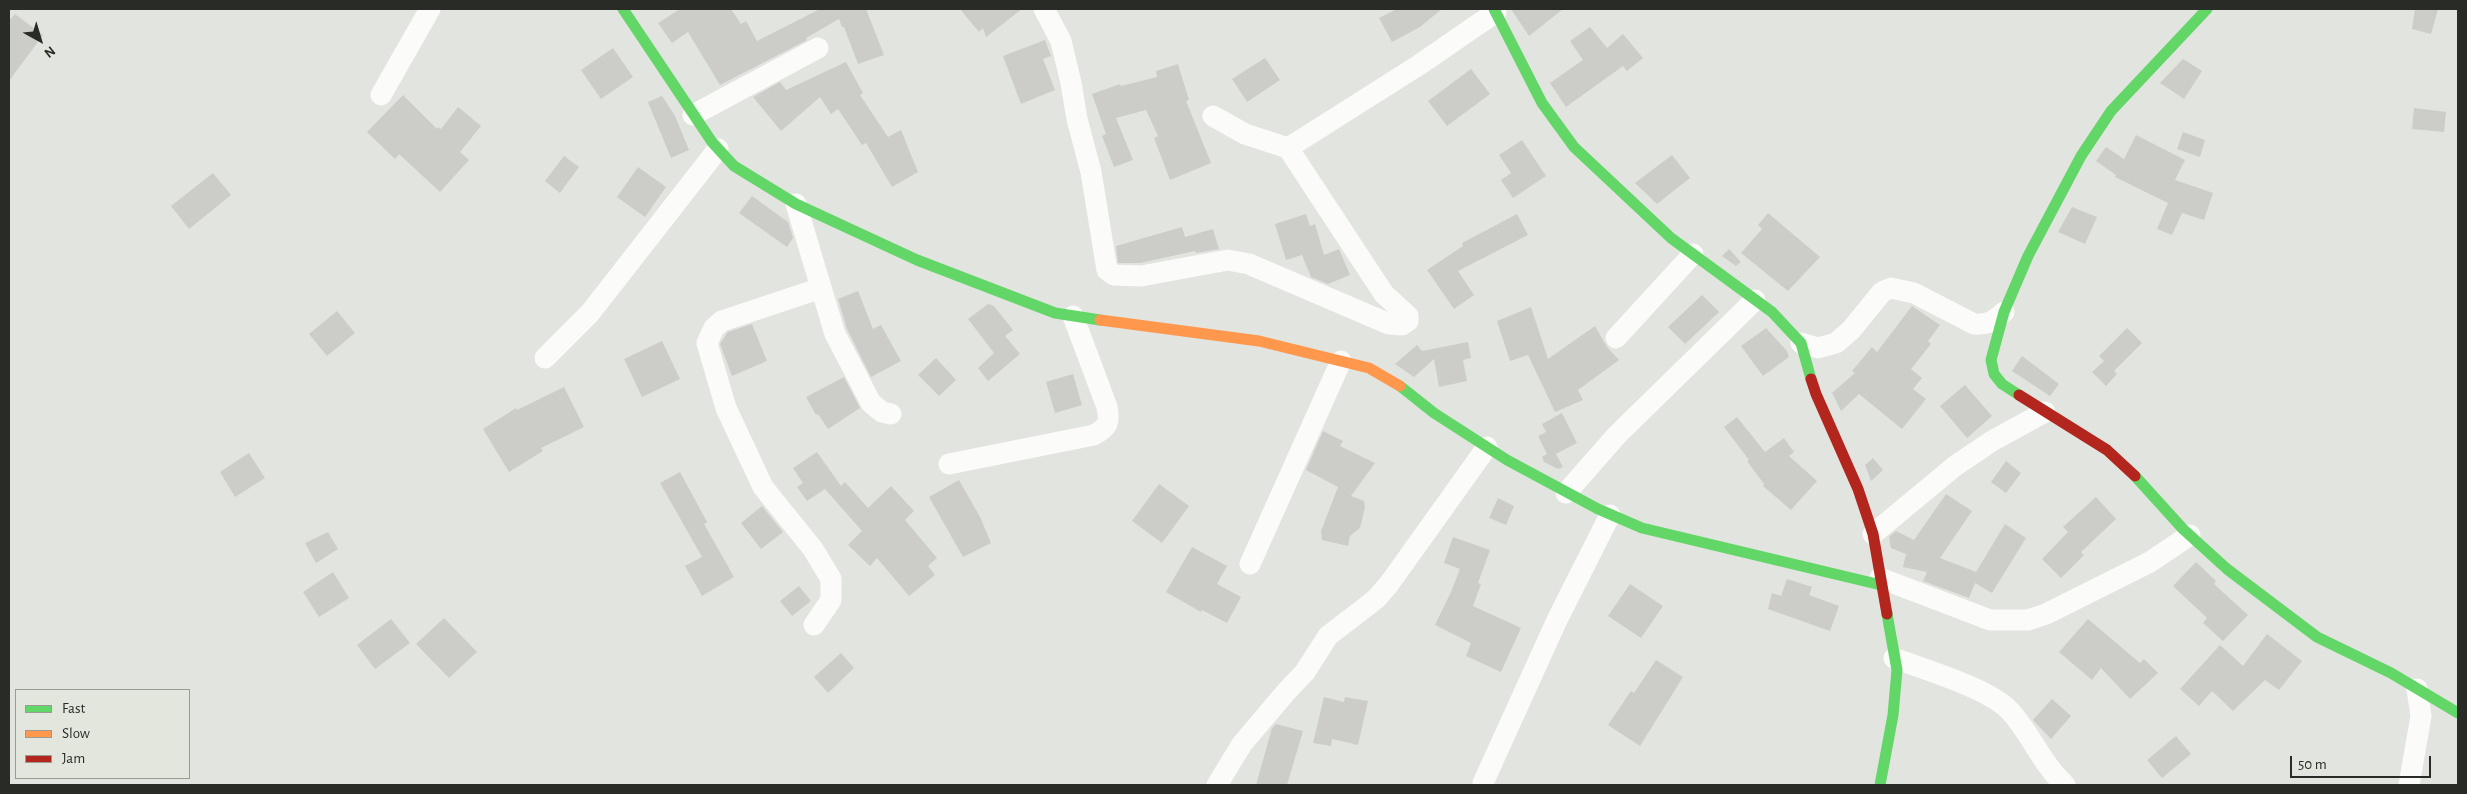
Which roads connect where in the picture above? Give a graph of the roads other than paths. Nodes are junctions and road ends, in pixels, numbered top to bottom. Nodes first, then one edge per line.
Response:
1 (430, 9) edge
2 (622, 9) edge
3 (1044, 9) edge
4 (2207, 9) edge
5 (1495, 11) edge
6 (818, 48) dead end
7 (381, 95) dead end
8 (693, 115) junction
9 (1213, 116) dead end
10 (1288, 148) junction
11 (718, 149) junction
12 (796, 204) junction
13 (1693, 254) junction
14 (821, 288) junction
15 (1755, 300) junction
16 (2004, 312) junction
17 (1073, 316) junction
18 (1616, 338) dead end
19 (1801, 343) junction
20 (545, 358) dead end
21 (1341, 361) junction
22 (2045, 412) junction
23 (891, 414) dead end
24 (1487, 447) junction
25 (949, 464) dead end
26 (1566, 493) junction
27 (1610, 514) junction
28 (1873, 534) junction
29 (2190, 535) junction
30 (1250, 564) dead end
31 (1881, 582) junction
32 (814, 625) dead end
33 (1894, 658) junction
34 (2417, 688) junction
35 (2458, 713) edge
36 (1483, 783) dead end
37 (1217, 785) edge
38 (1880, 785) edge
39 (2065, 785) edge
40 (2409, 785) edge

1 - 7 street
2 - 8 street
3 - 10 street
4 - 16 street
5 - 10 street
5 - 13 street
6 - 8 street
8 - 11 street
9 - 10 street
11 - 12 street
11 - 20 street
12 - 14 street
12 - 17 street
13 - 15 street
13 - 18 street
14 - 23 street
14 - 32 street
15 - 19 street
15 - 26 street
16 - 19 street
16 - 22 street
17 - 21 street
17 - 25 street
19 - 28 street
21 - 24 street
21 - 30 street
22 - 28 street
22 - 29 street
24 - 26 street
24 - 37 street
26 - 27 street
27 - 31 street
27 - 36 street
28 - 31 street
29 - 31 street
29 - 34 street
31 - 33 street
33 - 38 street
33 - 39 street
34 - 35 street
34 - 40 street

